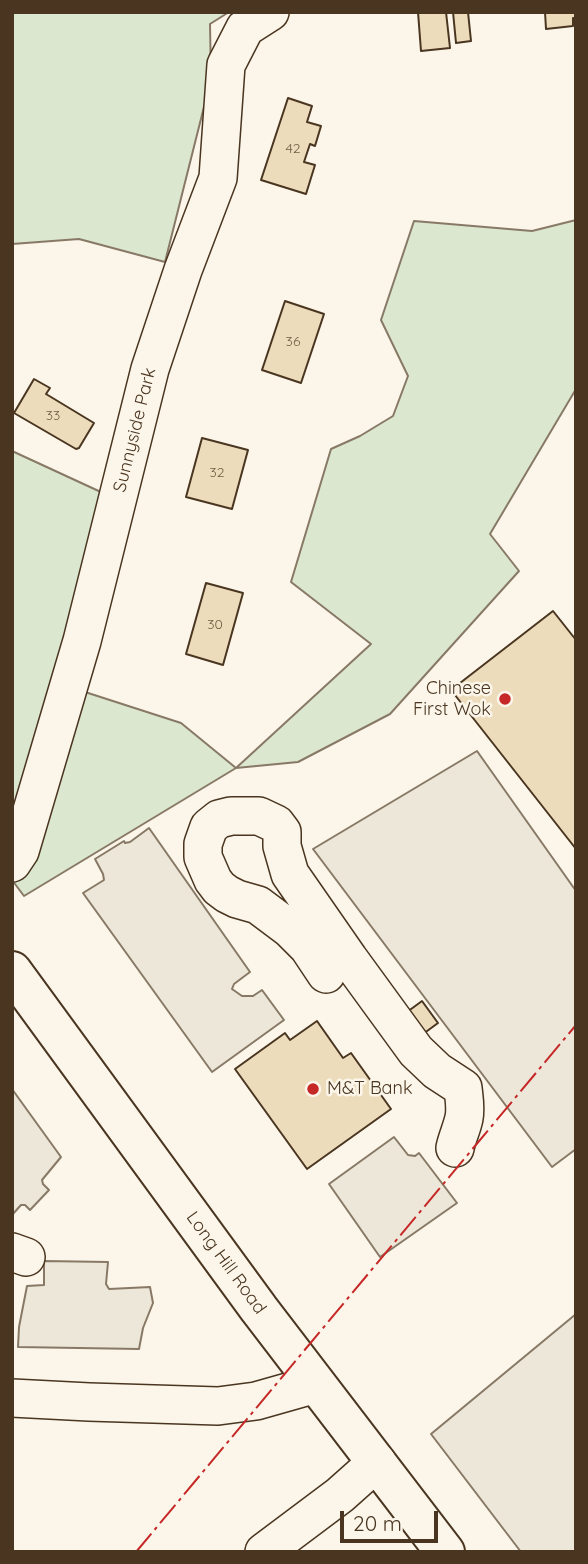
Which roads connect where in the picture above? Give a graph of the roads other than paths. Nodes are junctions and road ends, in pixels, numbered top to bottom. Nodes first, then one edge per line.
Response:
1 (270, 12) edge
2 (12, 863) edge
3 (12, 971) edge
4 (326, 974) dead end
5 (455, 1148) dead end
6 (316, 1384) junction
7 (12, 1398) edge
8 (377, 1462) junction
9 (444, 1551) edge
10 (264, 1552) edge

1 - 2 street, Sunnyside Park
3 - 6 main road, Long Hill Road
4 - 5 street
6 - 7 street
6 - 8 main road, Long Hill Road
8 - 9 main road, Long Hill Road
8 - 10 street

